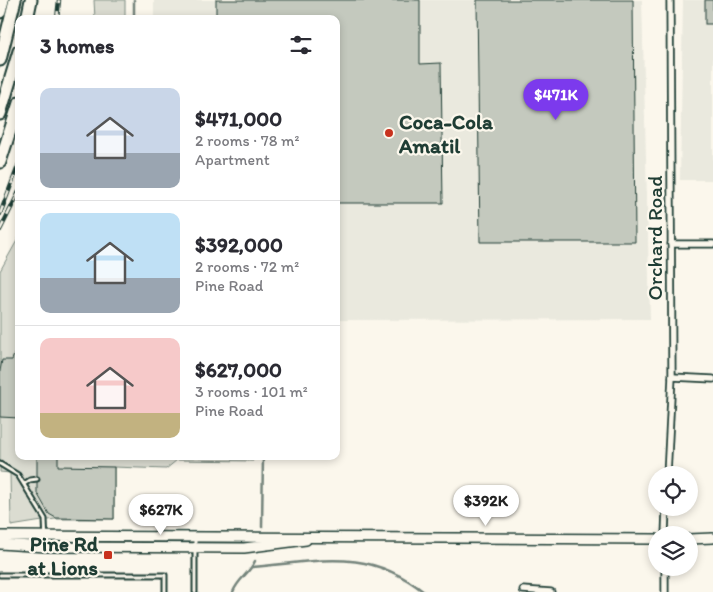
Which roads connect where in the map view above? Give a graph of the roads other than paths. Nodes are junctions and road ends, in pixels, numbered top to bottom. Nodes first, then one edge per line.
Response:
1 (3, 0) edge
2 (14, 0) edge
3 (31, 0) edge
4 (670, 0) edge
5 (0, 12) edge
6 (28, 15) edge
7 (0, 60) edge
8 (15, 64) edge
9 (0, 114) edge
10 (15, 115) edge
11 (0, 162) edge
12 (671, 244) junction
13 (713, 244) edge
14 (672, 377) junction
15 (713, 379) edge
16 (0, 464) edge
17 (667, 466) edge
18 (37, 479) dead end
19 (24, 484) junction
20 (0, 536) edge
21 (46, 536) junction
22 (195, 536) junction
23 (698, 538) edge
24 (713, 538) edge
25 (316, 539) junction
26 (648, 539) edge
27 (0, 544) edge
28 (46, 547) junction
29 (195, 548) junction
30 (0, 576) edge
31 (666, 576) edge
32 (523, 590) dead end
33 (165, 592) edge
34 (195, 592) edge
35 (551, 592) edge
36 (665, 592) edge

1 - 5 highway
2 - 7 highway
3 - 6 highway
4 - 12 street, Orchard Road
8 - 9 highway
10 - 11 highway
12 - 13 street
12 - 14 street, Orchard Road
14 - 15 street
14 - 17 street, Orchard Road
16 - 19 lane
18 - 19 lane
19 - 21 lane
20 - 21 street
21 - 22 street
21 - 28 lane
22 - 25 street
22 - 29 lane
23 - 24 street
25 - 26 street
25 - 29 street
27 - 28 street
28 - 29 street
29 - 34 lane
30 - 33 lane
31 - 36 street
32 - 35 street

